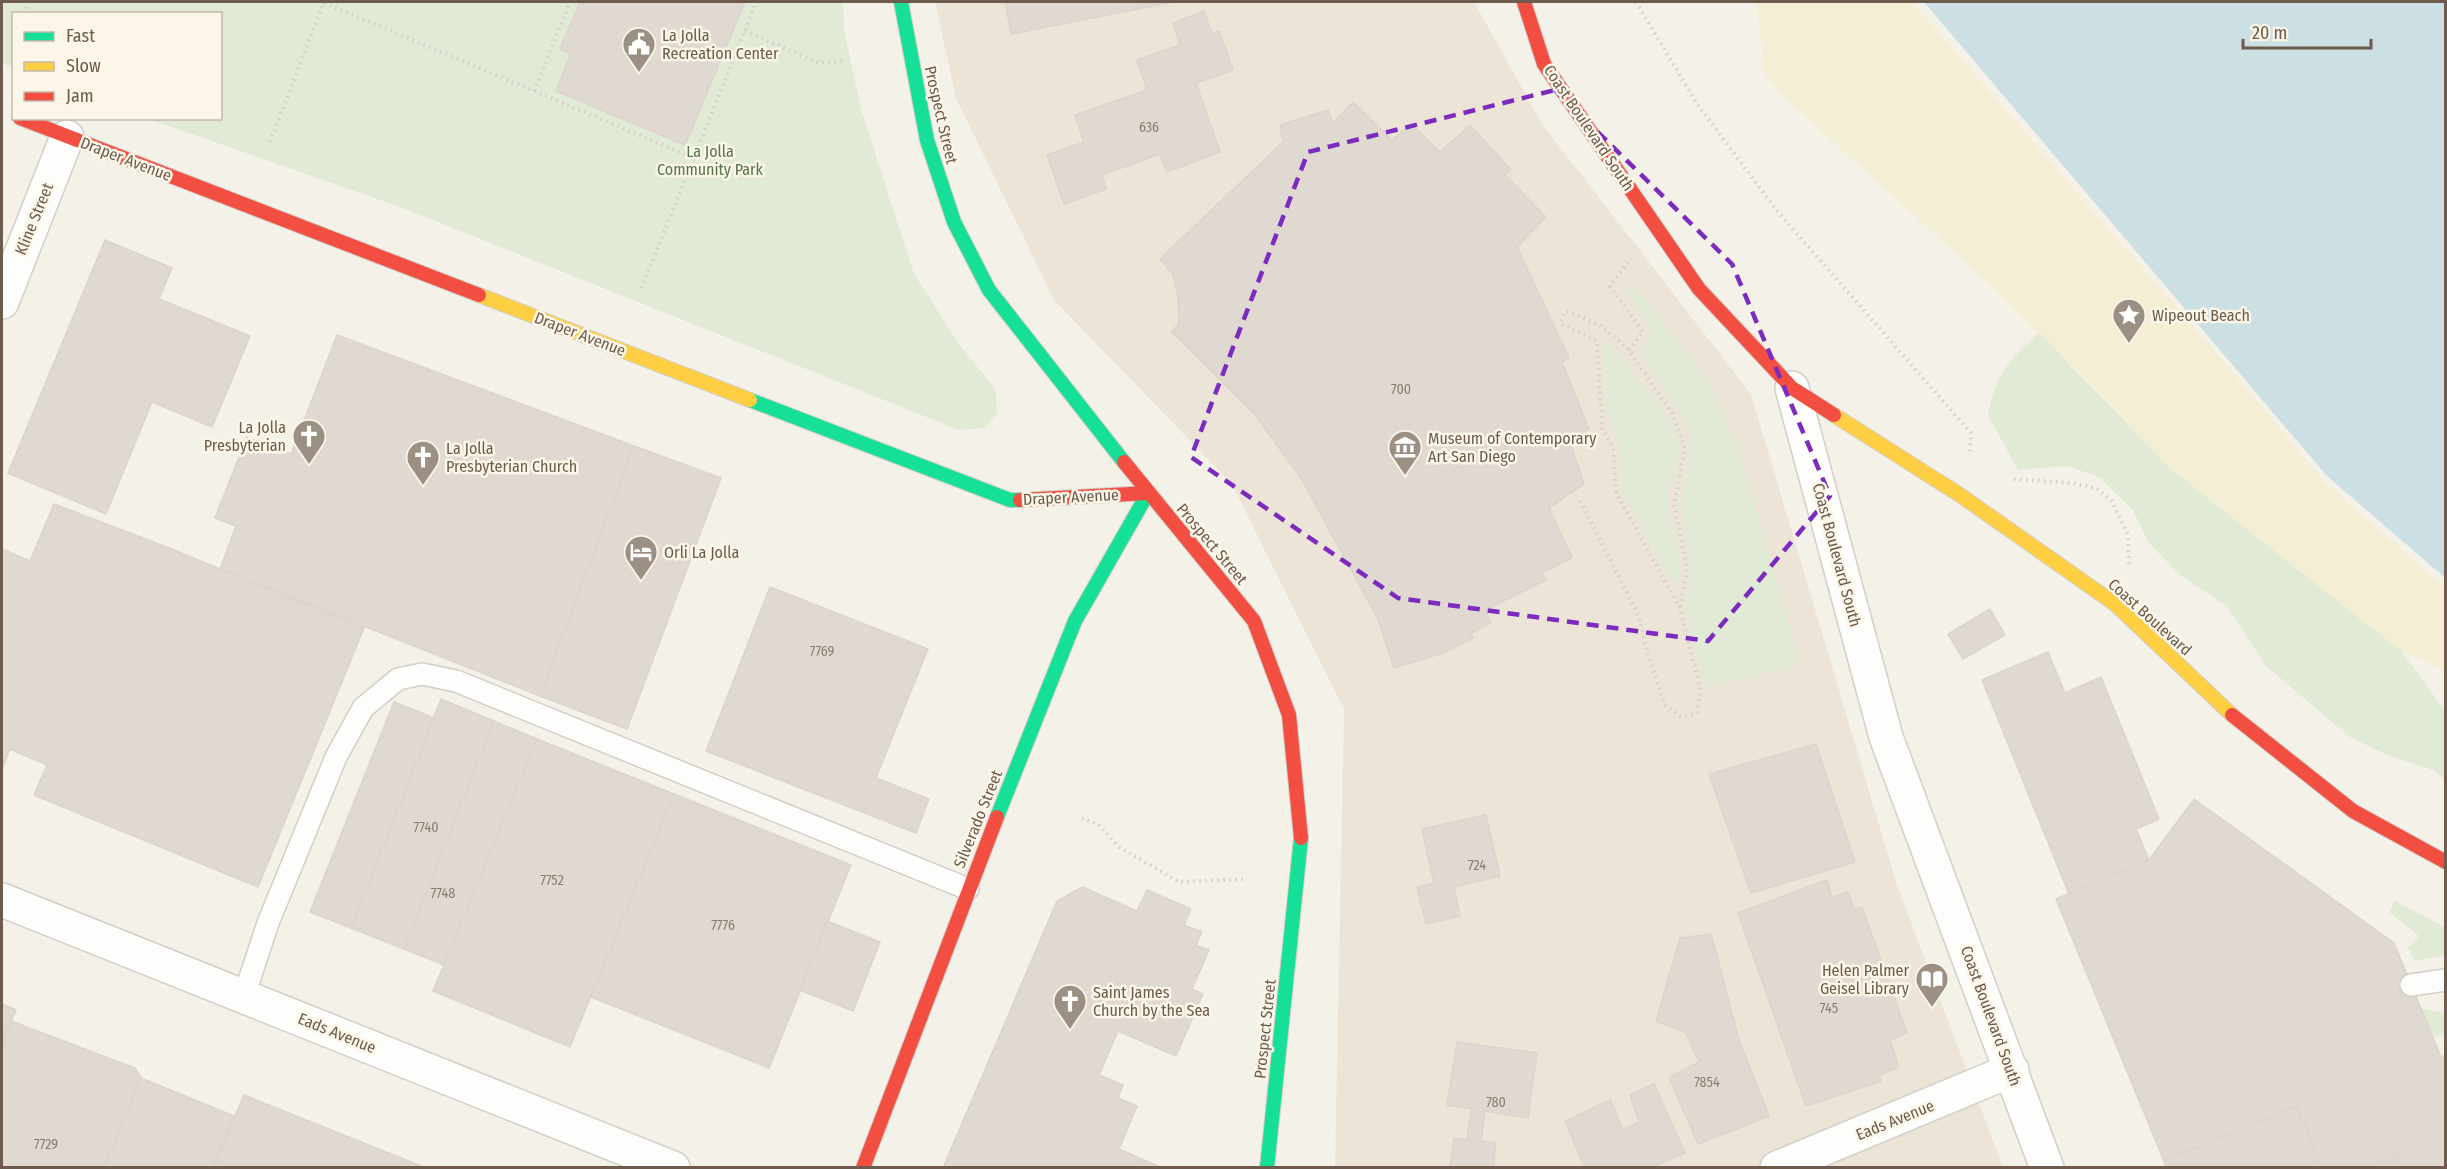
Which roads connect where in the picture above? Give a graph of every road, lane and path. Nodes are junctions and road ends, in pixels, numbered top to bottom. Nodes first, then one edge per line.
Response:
1 (324, 2) edge
2 (570, 2) edge
3 (756, 2) edge
4 (901, 2) edge
5 (1524, 2) edge
6 (1636, 2) edge
7 (745, 31) junction
8 (842, 62) dead end
9 (534, 91) junction
10 (25, 120) edge
11 (67, 137) junction
12 (270, 142) dead end
13 (694, 158) junction
14 (1656, 226) junction
15 (641, 289) dead end
16 (2, 302) edge
17 (1629, 350) junction
18 (1792, 388) junction
19 (1970, 452) dead end
20 (2014, 479) dead end
21 (1148, 493) junction
22 (1580, 501) dead end
23 (2130, 568) dead end
24 (1680, 608) junction
25 (1082, 818) dead end
26 (2445, 862) edge
27 (1243, 879) dead end
28 (968, 889) junction
29 (2, 900) edge
30 (2445, 980) edge
31 (2411, 985) dead end
32 (244, 996) junction
33 (2012, 1070) junction
34 (673, 1167) edge
35 (863, 1167) edge
36 (1267, 1167) edge
37 (1777, 1167) edge
38 (2047, 1167) edge

1 - 9 path
1 - 12 path
2 - 9 path
3 - 7 path
4 - 21 street, Prospect Street
5 - 14 street, Coast Boulevard South
6 - 19 path
7 - 8 path
7 - 13 path
9 - 13 path
10 - 11 street, Draper Avenue
11 - 16 street, Kline Street
11 - 21 street, Draper Avenue
13 - 15 path
14 - 17 path
14 - 18 street, Coast Boulevard South
17 - 24 path
17 - 24 path
18 - 26 street, Coast Boulevard
18 - 33 street, Coast Boulevard South
20 - 23 path
21 - 28 street, Silverado Street
21 - 36 street, Prospect Street
22 - 24 path
25 - 27 path
28 - 32 lane
28 - 35 street, Silverado Street
29 - 32 street, Eads Avenue
30 - 31 lane
32 - 34 street, Eads Avenue
33 - 37 street, Eads Avenue
33 - 38 street, Coast Boulevard South

